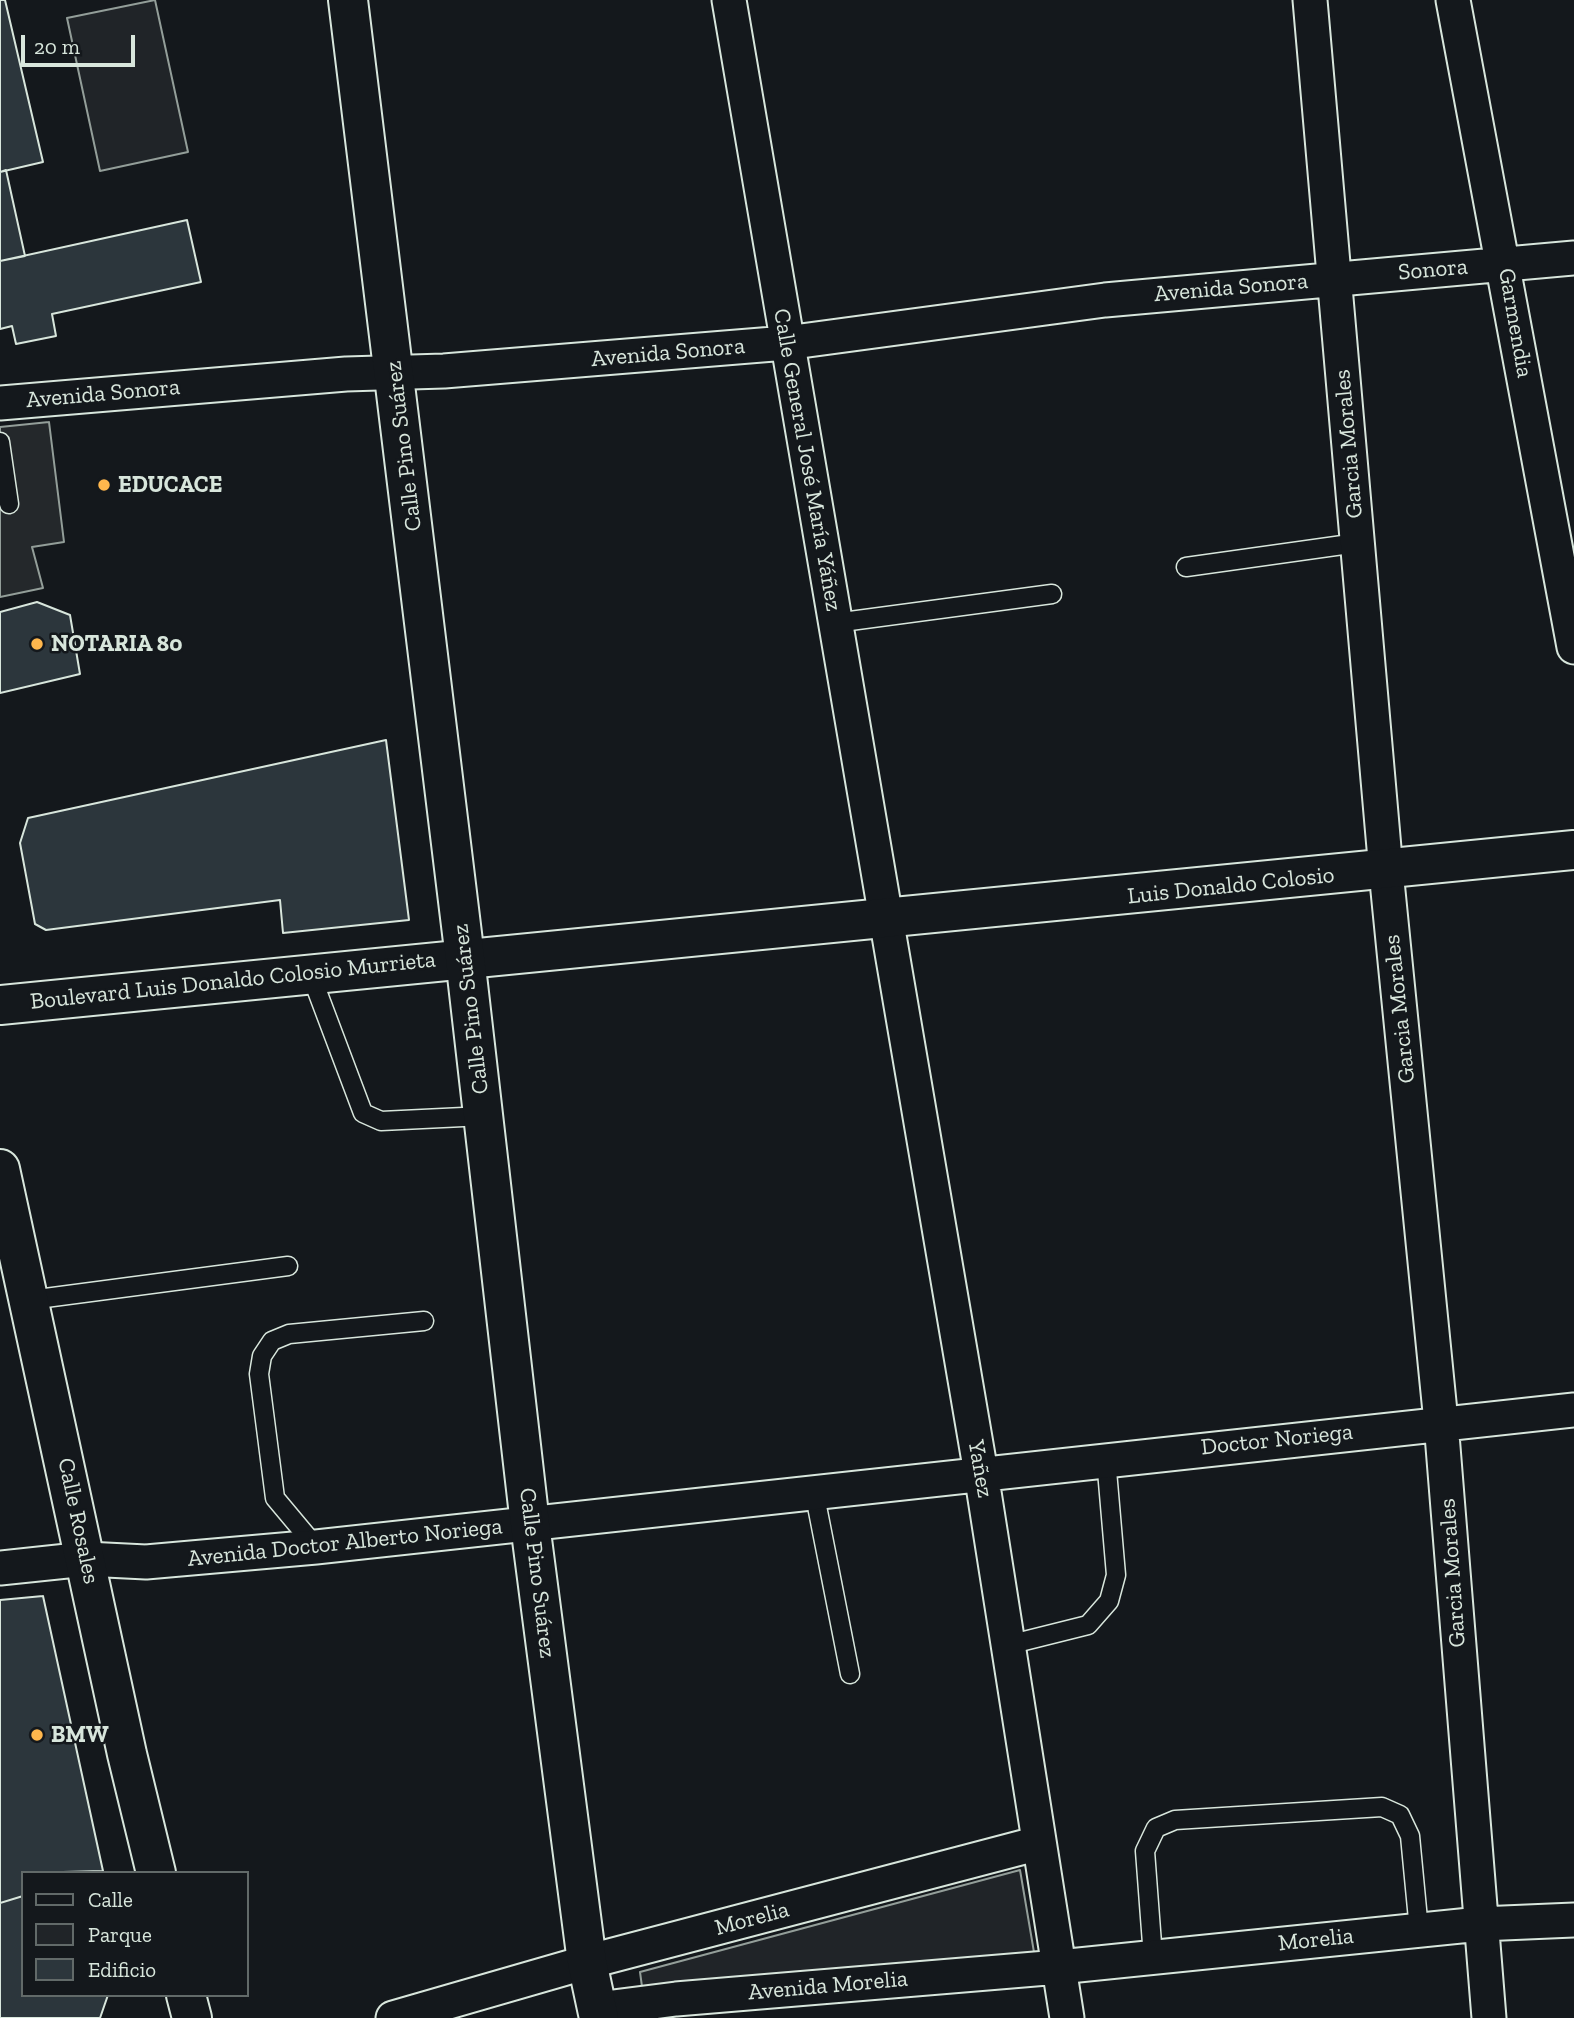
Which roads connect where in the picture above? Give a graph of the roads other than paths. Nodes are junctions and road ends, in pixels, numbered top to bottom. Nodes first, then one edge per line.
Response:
1 (348, 0) edge
2 (729, 0) edge
3 (1310, 0) edge
4 (1453, 0) edge
5 (1574, 258) edge
6 (1504, 263) junction
7 (1334, 279) junction
8 (786, 343) junction
9 (395, 372) junction
10 (0, 403) edge
11 (0, 442) edge
12 (9, 504) dead end
13 (1357, 543) junction
14 (1186, 568) dead end
15 (1052, 594) dead end
16 (835, 623) junction
17 (1574, 647) edge
18 (1574, 850) edge
19 (1386, 871) junction
20 (887, 920) junction
21 (465, 958) junction
22 (311, 975) junction
23 (0, 1005) edge
24 (484, 1116) junction
25 (0, 1168) edge
26 (288, 1266) dead end
27 (30, 1300) junction
28 (424, 1321) dead end
29 (1574, 1410) edge
30 (1441, 1422) junction
31 (1106, 1459) junction
32 (981, 1473) junction
33 (814, 1491) junction
34 (530, 1524) junction
35 (316, 1548) junction
36 (86, 1559) junction
37 (0, 1568) edge
38 (1008, 1645) junction
39 (850, 1674) dead end
40 (1039, 1843) junction
41 (156, 1871) edge
42 (1574, 1920) edge
43 (1480, 1924) junction
44 (1419, 1930) junction
45 (1153, 1957) junction
46 (587, 1962) junction
47 (1059, 1966) junction
48 (187, 1997) edge
49 (598, 2013) edge
50 (192, 2018) edge
51 (393, 2018) edge
52 (1067, 2018) edge
53 (1489, 2018) edge

1 - 9 main road, Calle Pino Suárez
2 - 8 street, Calle General José María Yáñez
3 - 7 street, Garcia Morales
4 - 6 street, Garmendia
5 - 6 street, Sonora
6 - 7 street, Sonora
6 - 17 street, Garmendia
7 - 8 street, Avenida Sonora
7 - 13 street, Garcia Morales
8 - 9 street, Avenida Sonora
8 - 16 street, Calle General José María Yáñez
9 - 10 street, Avenida Sonora
9 - 21 main road, Calle Pino Suárez
11 - 12 lane
13 - 14 lane
13 - 19 street, Garcia Morales
15 - 16 lane
16 - 20 street, Calle General José María Yáñez
18 - 19 main road, Luis Donaldo Colosio
19 - 20 main road, Luis Donaldo Colosio
19 - 30 street, Garcia Morales
20 - 21 main road, Luis Donaldo Colosio
20 - 32 street, Yañez
21 - 22 main road, Boulevard Luis Donaldo Colosio Murrieta
21 - 24 main road, Calle Pino Suárez
22 - 23 main road, Boulevard Luis Donaldo Colosio Murrieta
22 - 24 lane
24 - 34 main road, Calle Pino Suárez
25 - 27 main road, Calle Rosales
26 - 27 lane
27 - 36 main road, Calle Rosales
28 - 35 lane
29 - 30 street, Doctor Noriega
30 - 31 street, Doctor Noriega
30 - 43 street, Garcia Morales
31 - 32 street, Doctor Noriega
31 - 38 lane
32 - 33 street, Avenida Doctor Alberto Noriega
32 - 38 street, Yañez
33 - 34 street, Avenida Doctor Alberto Noriega
33 - 39 lane
34 - 35 street, Avenida Doctor Alberto Noriega
34 - 46 main road, Calle Pino Suárez
35 - 36 street, Avenida Doctor Alberto Noriega
36 - 37 street, Avenida Doctor Alberto Noriega
36 - 41 main road, Calle Rosales
38 - 40 street, Yañez
40 - 46 street, Morelia
40 - 47 street, Yañez
42 - 43 street, Morelia
43 - 44 street, Morelia
43 - 53 street, Garcia Morales
44 - 45 street, Morelia
44 - 45 lane
45 - 47 street, Morelia
46 - 49 main road, Calle Pino Suárez
46 - 51 street
47 - 49 street, Avenida Morelia
47 - 52 street, Yañez
48 - 50 main road

